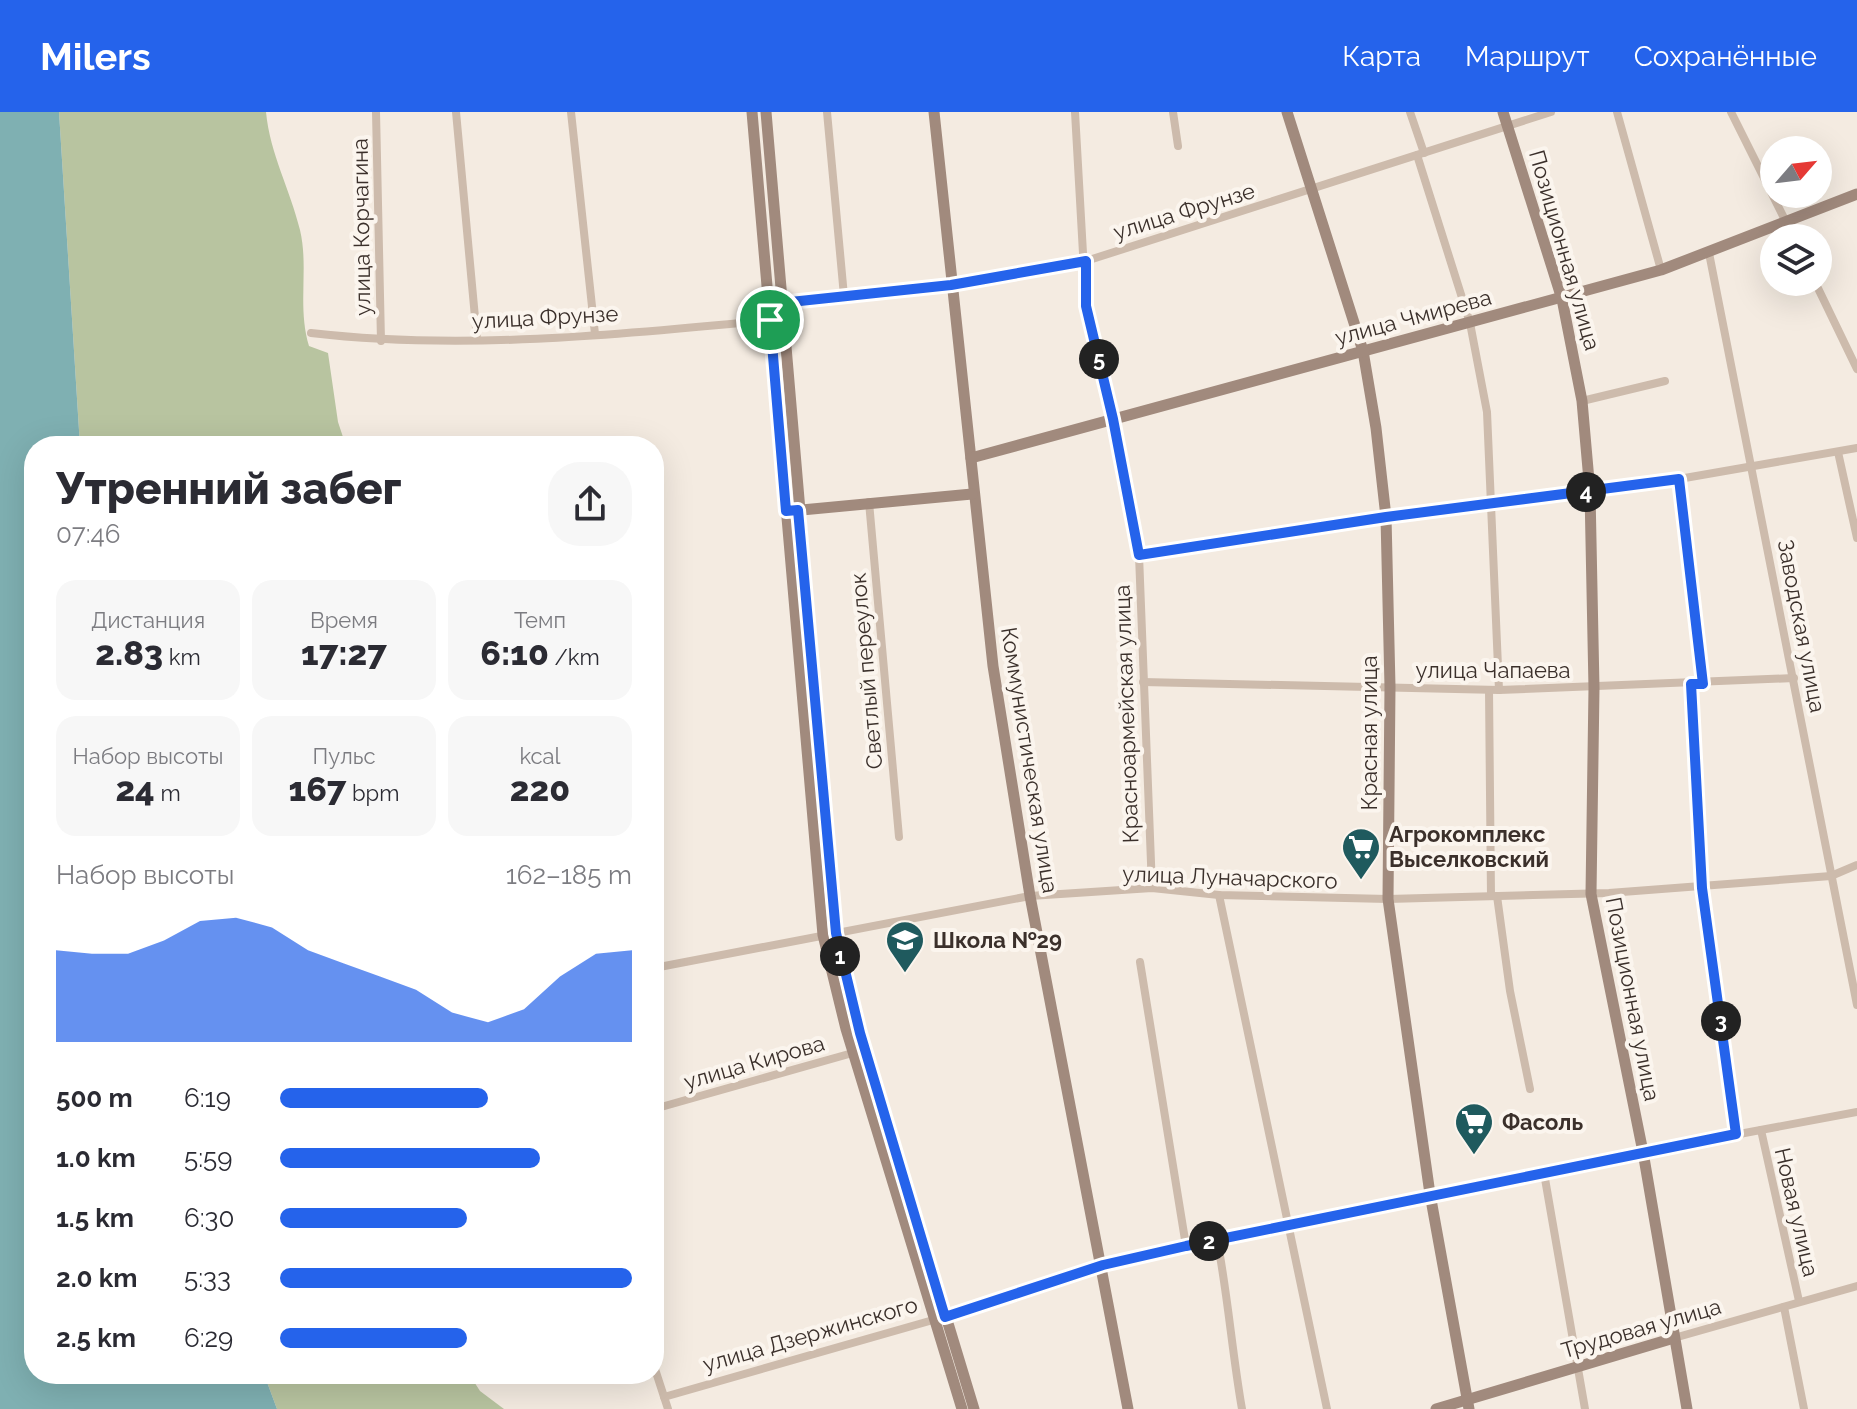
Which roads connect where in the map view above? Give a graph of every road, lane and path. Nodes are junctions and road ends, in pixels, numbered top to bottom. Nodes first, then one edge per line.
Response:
1 (376, 112) edge
2 (456, 112) edge
3 (571, 112) edge
4 (752, 112) edge
5 (766, 112) edge
6 (827, 112) edge
7 (934, 112) edge
8 (1075, 112) edge
9 (1173, 112) edge
10 (1287, 112) edge
11 (1410, 112) edge
12 (1503, 112) edge
13 (1551, 112) edge
14 (1617, 112) edge
15 (1731, 112) edge
16 (1507, 125) junction
17 (1178, 146) dead end
18 (1421, 154) junction
19 (1314, 189) junction
20 (1857, 194) edge
21 (1786, 221) junction
22 (1787, 224) edge
23 (1709, 253) junction
24 (1086, 261) junction
25 (1661, 270) junction
26 (951, 285) junction
27 (844, 296) junction
28 (1822, 296) edge
29 (1562, 299) junction
30 (775, 304) junction
31 (776, 320) junction
32 (1470, 323) junction
33 (311, 333) dead end
34 (595, 334) junction
35 (477, 339) junction
36 (381, 341) junction
37 (1363, 351) junction
38 (1857, 369) edge
39 (1665, 381) dead end
40 (1582, 401) junction
41 (1113, 419) junction
42 (1857, 448) edge
43 (1838, 452) junction
44 (971, 458) junction
45 (1752, 466) junction
46 (1679, 479) junction
47 (1590, 492) junction
48 (972, 494) junction
49 (869, 502) junction
50 (1493, 502) junction
51 (792, 510) junction
52 (1386, 517) junction
53 (1857, 538) edge
54 (1139, 555) junction
55 (1794, 678) junction
56 (1143, 682) junction
57 (1691, 684) junction
58 (1703, 684) junction
59 (1390, 687) junction
60 (1594, 688) junction
61 (1494, 690) junction
62 (899, 837) dead end
63 (1857, 865) edge
64 (1831, 876) junction
65 (1152, 888) junction
66 (1702, 888) junction
67 (1591, 894) junction
68 (1219, 895) junction
69 (1030, 896) junction
70 (1494, 896) junction
71 (1388, 899) junction
72 (836, 933) junction
73 (823, 935) junction
74 (1140, 962) dead end
75 (1853, 963) edge
76 (664, 966) edge
77 (1857, 1005) edge
78 (859, 1051) junction
79 (1530, 1089) dead end
80 (664, 1106) edge
81 (1857, 1112) edge
82 (1761, 1130) junction
83 (1736, 1134) junction
84 (1643, 1152) junction
85 (1544, 1173) junction
86 (1430, 1194) junction
87 (1289, 1225) junction
88 (1217, 1239) junction
89 (1186, 1246) junction
90 (1103, 1265) junction
91 (1857, 1286) edge
92 (1799, 1301) junction
93 (1784, 1307) junction
94 (939, 1319) junction
95 (1674, 1338) junction
96 (1577, 1367) junction
97 (660, 1384) edge
98 (664, 1397) junction
99 (1469, 1404) edge
100 (668, 1409) edge
101 (962, 1409) edge
102 (974, 1409) edge
103 (1128, 1409) edge
104 (1242, 1409) edge
105 (1327, 1409) edge
106 (1436, 1409) edge
107 (1585, 1409) edge
108 (1687, 1409) edge
109 (1804, 1409) edge

1 - 36 street, улица Корчагина
2 - 35 street
3 - 34 street
4 - 30 street
5 - 30 street
6 - 27 street
7 - 26 street, Коммунистическая улица
8 - 24 street, Красноармейская улица
9 - 17 street
10 - 19 street, Красная улица
11 - 18 street
12 - 16 street, Позиционная улица
13 - 16 street, улица Фрунзе
14 - 25 street
15 - 21 street
16 - 18 street, улица Фрунзе
16 - 29 street, Позиционная улица
18 - 19 street, улица Фрунзе
18 - 32 street
19 - 24 street, улица Фрунзе
19 - 37 street, Красная улица
20 - 21 street, улица Чмирева
21 - 22 street
21 - 23 street, улица Чмирева
23 - 25 street, улица Чмирева
23 - 45 street, Заводская улица
24 - 26 street, улица Фрунзе
24 - 41 street, Красноармейская улица
25 - 29 street, улица Чмирева
26 - 27 street, улица Фрунзе
26 - 44 street, Коммунистическая улица
27 - 30 street, улица Фрунзе
28 - 38 street
29 - 32 street, улица Чмирева
29 - 40 street, Позиционная улица
30 - 31 street
31 - 34 street, улица Фрунзе
31 - 51 street
32 - 37 street, улица Чмирева
32 - 50 street
33 - 36 street, улица Фрунзе
34 - 35 street, улица Фрунзе
35 - 36 street, улица Фрунзе
37 - 41 street, улица Чмирева
37 - 52 street, Красная улица
39 - 40 street
40 - 47 street, Позиционная улица
41 - 44 street, улица Чмирева
41 - 54 street, Красноармейская улица
42 - 43 street
43 - 45 street
43 - 53 street
44 - 48 street, Коммунистическая улица
45 - 46 street
45 - 55 street, Заводская улица
46 - 47 street
46 - 58 street
47 - 50 street
47 - 60 street, Позиционная улица
48 - 49 street
48 - 69 street, Коммунистическая улица
49 - 51 street
49 - 62 street, Светлый переулок
50 - 52 street
50 - 61 street
51 - 72 street
51 - 73 street
52 - 54 street
52 - 59 street, Красная улица
54 - 56 street, Красноармейская улица
55 - 58 street, улица Чапаева
55 - 64 street, Заводская улица
56 - 59 street, улица Чапаева
56 - 65 street, Красноармейская улица
57 - 58 street, улица Чапаева
57 - 60 street, улица Чапаева
57 - 66 street
59 - 61 street, улица Чапаева
59 - 71 street, Красная улица
60 - 61 street, улица Чапаева
60 - 67 street, Позиционная улица
61 - 70 street
63 - 64 street, улица Луначарского
64 - 66 street, улица Луначарского
64 - 75 street, Заводская улица
65 - 68 street, улица Луначарского
65 - 69 street, улица Луначарского
66 - 67 street, улица Луначарского
66 - 83 street
67 - 70 street, улица Луначарского
67 - 84 street, Позиционная улица
68 - 71 street, улица Луначарского
68 - 87 street
69 - 72 street, улица Луначарского
69 - 90 street, Коммунистическая улица
70 - 71 street, улица Луначарского
70 - 79 street
71 - 86 street, Красная улица
72 - 73 street, улица Луначарского
72 - 78 street
73 - 76 street, улица Луначарского
73 - 78 street
74 - 89 street
75 - 77 street, Заводская улица
78 - 80 street, улица Кирова
78 - 94 street
81 - 82 street, улица Дзержинского
82 - 83 street, улица Дзержинского
82 - 92 street, Новая улица
83 - 84 street, улица Дзержинского
84 - 85 street, улица Дзержинского
84 - 95 street, Позиционная улица
85 - 86 street, улица Дзержинского
85 - 96 street
86 - 87 street, улица Дзержинского
86 - 99 street, Красная улица
87 - 88 street, улица Дзержинского
87 - 105 street
88 - 89 street, улица Дзержинского
88 - 104 street
89 - 90 street, улица Дзержинского
90 - 94 street, улица Дзержинского
90 - 103 street, Коммунистическая улица
91 - 92 street, Трудовая улица
92 - 93 street, Трудовая улица
93 - 95 street, Трудовая улица
93 - 109 street, Новая улица
94 - 98 street, улица Дзержинского
94 - 101 street
94 - 102 street
95 - 96 street, Трудовая улица
95 - 108 street, Позиционная улица
96 - 99 street, Трудовая улица
96 - 107 street
97 - 98 street
98 - 100 street
99 - 106 street, Трудовая улица

